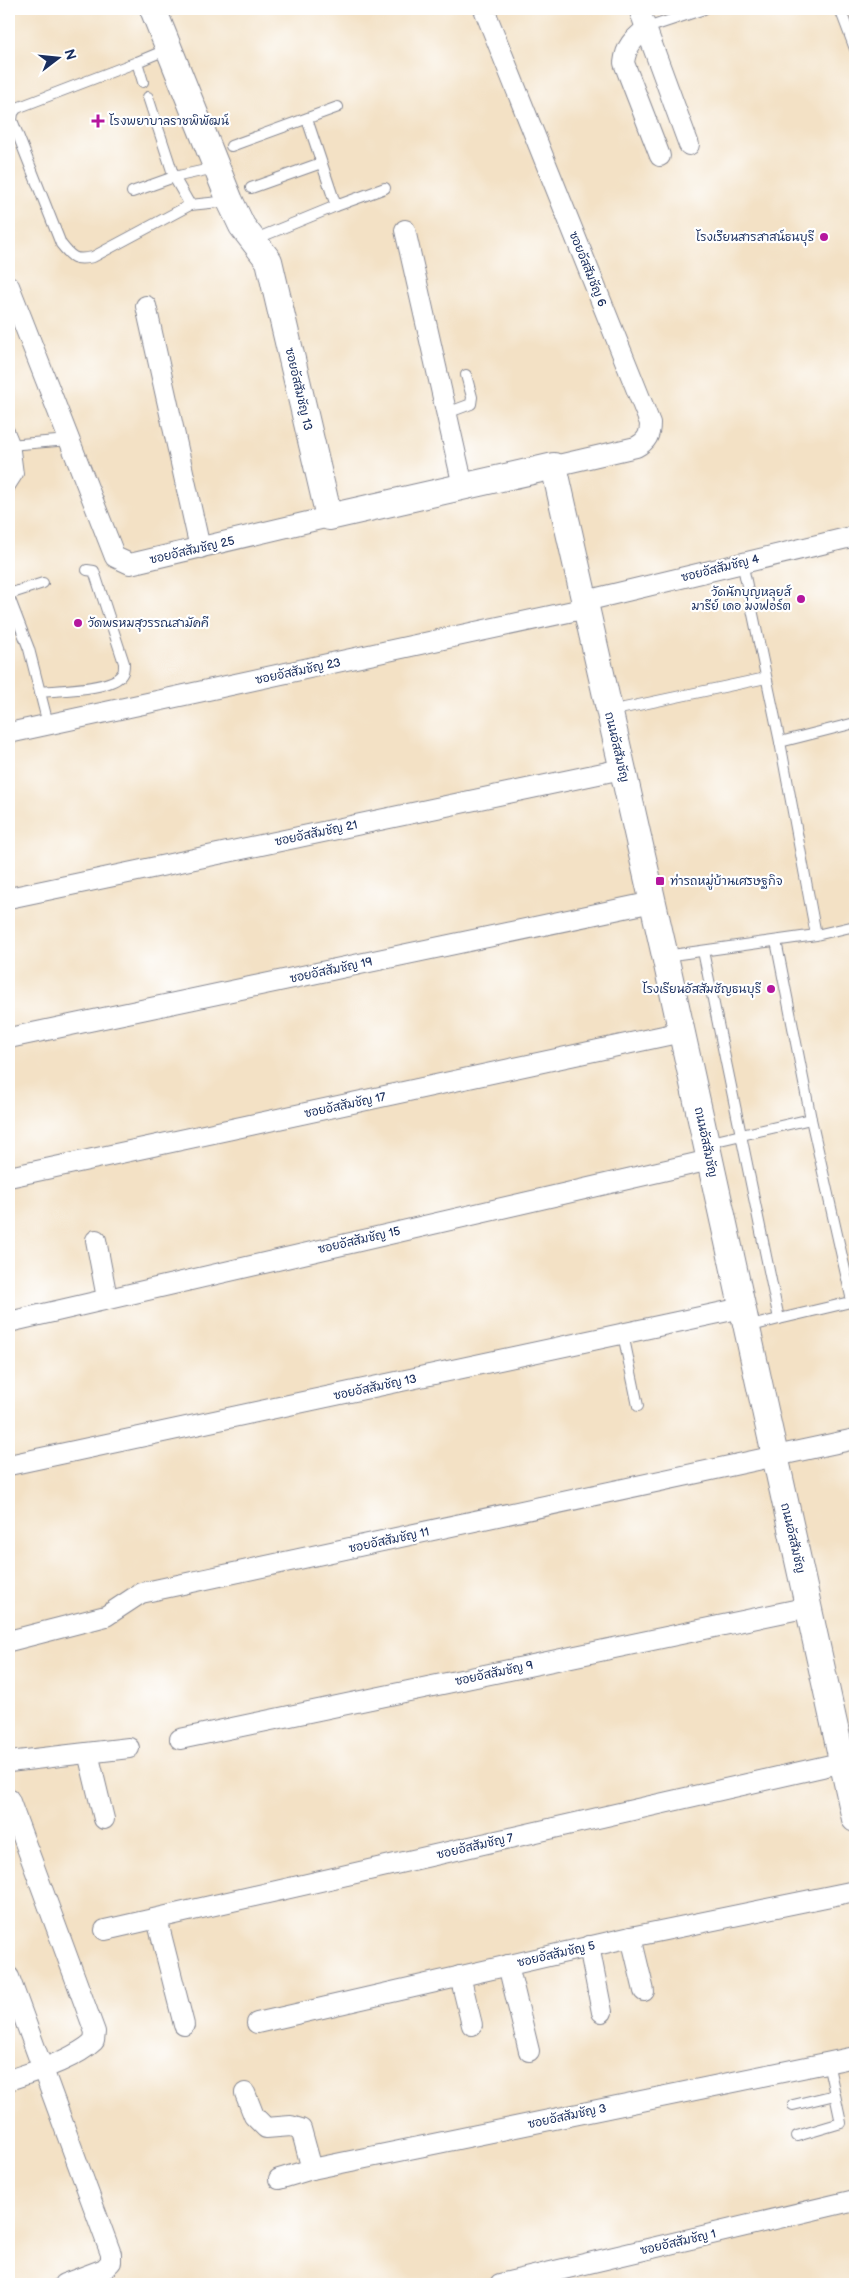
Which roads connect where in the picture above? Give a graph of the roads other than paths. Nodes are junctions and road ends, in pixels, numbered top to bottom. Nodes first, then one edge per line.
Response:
1 (153, 9) edge
2 (484, 9) edge
3 (639, 9) edge
4 (704, 9) edge
5 (840, 9) edge
6 (647, 28) junction
7 (169, 49) junction
8 (855, 49) edge
9 (137, 62) junction
10 (143, 82) dead end
11 (148, 97) dead end
12 (338, 107) dead end
13 (307, 119) junction
14 (231, 146) dead end
15 (689, 146) dead end
16 (660, 156) dead end
17 (322, 163) junction
18 (216, 168) junction
19 (174, 177) junction
20 (385, 188) dead end
21 (132, 192) dead end
22 (241, 194) junction
23 (190, 205) junction
24 (336, 206) junction
25 (405, 230) dead end
26 (252, 240) junction
27 (9, 286) edge
28 (146, 306) dead end
29 (466, 374) dead end
30 (447, 413) junction
31 (9, 431) edge
32 (69, 440) junction
33 (11, 444) edge
34 (554, 466) junction
35 (463, 486) junction
36 (9, 488) edge
37 (329, 517) junction
38 (855, 536) edge
39 (200, 548) junction
40 (742, 562) junction
41 (87, 570) dead end
42 (43, 583) dead end
43 (9, 595) edge
44 (586, 605) junction
45 (766, 678) junction
46 (40, 692) junction
47 (609, 711) junction
48 (855, 723) edge
49 (48, 724) junction
50 (9, 733) edge
51 (780, 742) junction
52 (622, 769) junction
53 (9, 898) edge
54 (653, 902) junction
55 (855, 926) edge
56 (816, 935) junction
57 (776, 941) junction
58 (702, 951) junction
59 (665, 956) junction
60 (682, 1032) junction
61 (9, 1038) edge
62 (811, 1119) junction
63 (742, 1135) junction
64 (708, 1152) junction
65 (9, 1177) edge
66 (96, 1240) dead end
67 (107, 1298) junction
68 (854, 1301) edge
69 (744, 1318) junction
70 (779, 1319) junction
71 (9, 1322) edge
72 (623, 1334) junction
73 (638, 1406) dead end
74 (855, 1439) edge
75 (776, 1457) junction
76 (9, 1466) edge
77 (809, 1607) junction
78 (9, 1642) edge
79 (180, 1739) dead end
80 (129, 1748) dead end
81 (88, 1752) junction
82 (9, 1762) edge
83 (844, 1762) junction
84 (9, 1799) edge
85 (104, 1819) dead end
86 (855, 1819) edge
87 (855, 1891) edge
88 (157, 1919) junction
89 (105, 1930) dead end
90 (631, 1937) junction
91 (589, 1946) junction
92 (508, 1965) junction
93 (460, 1976) junction
94 (9, 1977) edge
95 (644, 1992) dead end
96 (602, 2012) dead end
97 (257, 2022) dead end
98 (472, 2024) dead end
99 (184, 2025) dead end
100 (529, 2051) dead end
101 (855, 2057) edge
102 (828, 2062) junction
103 (42, 2068) junction
104 (9, 2080) edge
105 (245, 2093) dead end
106 (835, 2094) junction
107 (793, 2105) dead end
108 (796, 2136) dead end
109 (312, 2169) junction
110 (279, 2179) dead end
111 (855, 2200) edge
112 (85, 2280) edge
113 (64, 2284) edge
114 (500, 2284) edge

1 - 7 street
2 - 34 street, ซอยอัสสัมชัญ 6
3 - 6 street
4 - 6 lane
5 - 8 lane
6 - 15 street
6 - 16 street
7 - 9 lane
7 - 18 street
9 - 10 lane
9 - 23 lane
11 - 19 lane
12 - 13 lane
13 - 14 lane
13 - 17 lane
17 - 22 lane
17 - 24 lane
18 - 19 lane
18 - 22 street
19 - 21 lane
19 - 23 lane
20 - 24 lane
22 - 23 lane
22 - 26 street
24 - 26 lane
25 - 30 street
26 - 37 street, ซอยอัสสัมชัญ 13
27 - 32 street, ซอยอัสสัมชัญ 25
28 - 39 street
29 - 30 lane
30 - 35 street
31 - 33 lane
32 - 33 lane
32 - 39 street, ซอยอัสสัมชัญ 25
33 - 36 lane
34 - 35 street, ซอยอัสสัมชัญ 25
34 - 44 street, ถนนอัสสัมชัญ
35 - 37 street, ซอยอัสสัมชัญ 25
37 - 39 street, ซอยอัสสัมชัญ 25
38 - 40 street, ซอยอัสสัมชัญ 4
40 - 44 street, ซอยอัสสัมชัญ 4
40 - 45 lane
41 - 46 lane
42 - 43 lane
43 - 46 lane
44 - 47 street, ถนนอัสสัมชัญ
44 - 49 street, ซอยอัสสัมชัญ 23
45 - 47 lane
45 - 51 lane
46 - 49 lane
47 - 52 street, ถนนอัสสัมชัญ
48 - 51 lane
49 - 50 street, ซอยอัสสัมชัญ 23
51 - 56 lane
52 - 53 street, ซอยอัสสัมชัญ 21
52 - 54 street, ถนนอัสสัมชัญ
54 - 59 street, ถนนอัสสัมชัญ
54 - 61 street, ซอยอัสสัมชัญ 19
55 - 56 lane
56 - 57 lane
57 - 58 lane
57 - 62 lane
58 - 59 lane
58 - 63 lane
59 - 60 street, ถนนอัสสัมชัญ
60 - 64 street, ถนนอัสสัมชัญ
60 - 65 street, ซอยอัสสัมชัญ 17
62 - 63 lane
62 - 68 lane
63 - 64 lane
63 - 70 lane
64 - 67 street, ซอยอัสสัมชัญ 15
64 - 69 street, ถนนอัสสัมชัญ
66 - 67 street
67 - 71 street, ซอยอัสสัมชัญ 15
68 - 70 lane
69 - 70 lane
69 - 72 street, ซอยอัสสัมชัญ 13
69 - 75 street, ถนนอัสสัมชัญ
72 - 73 lane
72 - 76 street, ซอยอัสสัมชัญ 13
74 - 75 street, ซอยอัสสัมชัญ 11
75 - 77 street, ถนนอัสสัมชัญ
75 - 78 street, ซอยอัสสัมชัญ 11
77 - 79 street, ซอยอัสสัมชัญ 9
77 - 83 street, ถนนอัสสัมชัญ
80 - 81 street
81 - 82 street
81 - 85 street
83 - 86 street, ถนนอัสสัมชัญ
83 - 88 street, ซอยอัสสัมชัญ 7
84 - 103 street
87 - 90 street, ซอยอัสสัมชัญ 5
88 - 89 street, ซอยอัสสัมชัญ 7
88 - 99 street
90 - 91 street, ซอยอัสสัมชัญ 5
90 - 95 street
91 - 92 street, ซอยอัสสัมชัญ 5
91 - 96 street
92 - 93 street, ซอยอัสสัมชัญ 5
92 - 100 street
93 - 97 street, ซอยอัสสัมชัญ 5
93 - 98 street
94 - 103 street
101 - 102 street, ซอยอัสสัมชัญ 3
102 - 106 lane
102 - 109 street, ซอยอัสสัมชัญ 3
103 - 104 street
103 - 112 street
105 - 109 street
106 - 107 lane
106 - 108 lane
109 - 110 street, ซอยอัสสัมชัญ 3
111 - 114 street, ซอยอัสสัมชัญ 1
112 - 113 street

